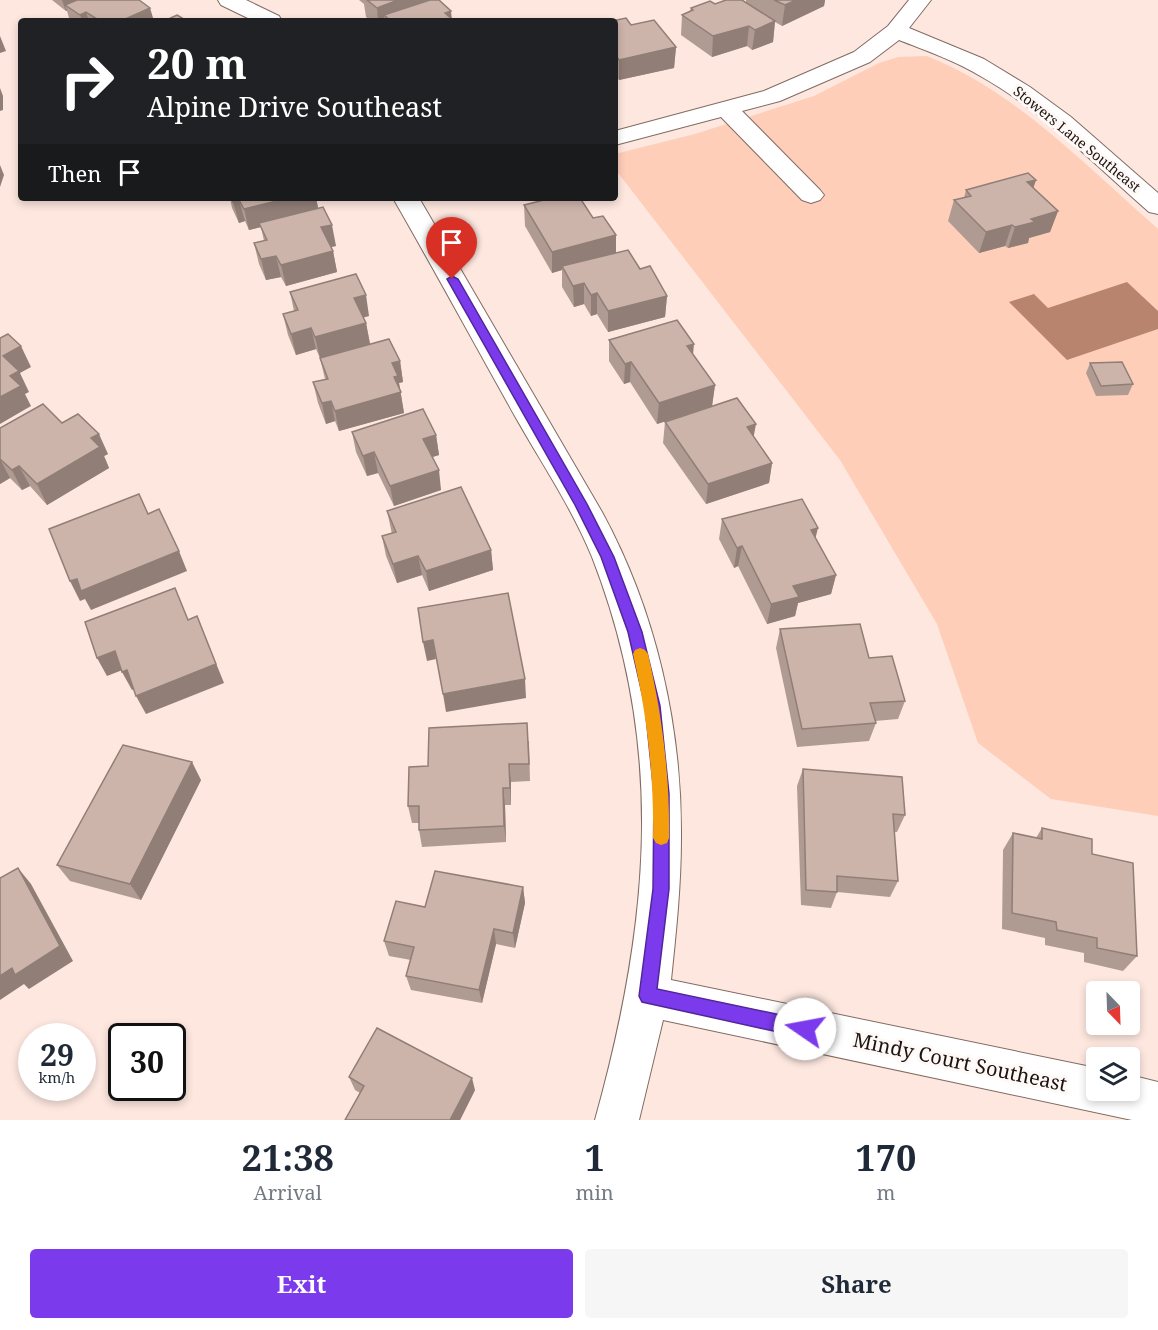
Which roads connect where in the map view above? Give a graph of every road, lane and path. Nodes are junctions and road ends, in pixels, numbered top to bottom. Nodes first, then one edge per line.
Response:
1 (920, 0) edge
2 (247, 3) edge
3 (268, 18) edge
4 (896, 31) junction
5 (727, 110) junction
6 (618, 137) edge
7 (811, 195) dead end
8 (408, 201) edge
9 (1158, 206) edge
10 (648, 996) junction
11 (1086, 1088) edge
12 (1140, 1100) edge
13 (1158, 1104) edge
14 (617, 1120) edge

1 - 4 street
2 - 3 street
4 - 5 street
4 - 9 street, Stowers Lane Southeast
5 - 6 street
5 - 7 street
8 - 10 street
10 - 11 street, Mindy Court Southeast
10 - 14 street
12 - 13 street, Mindy Court Southeast

